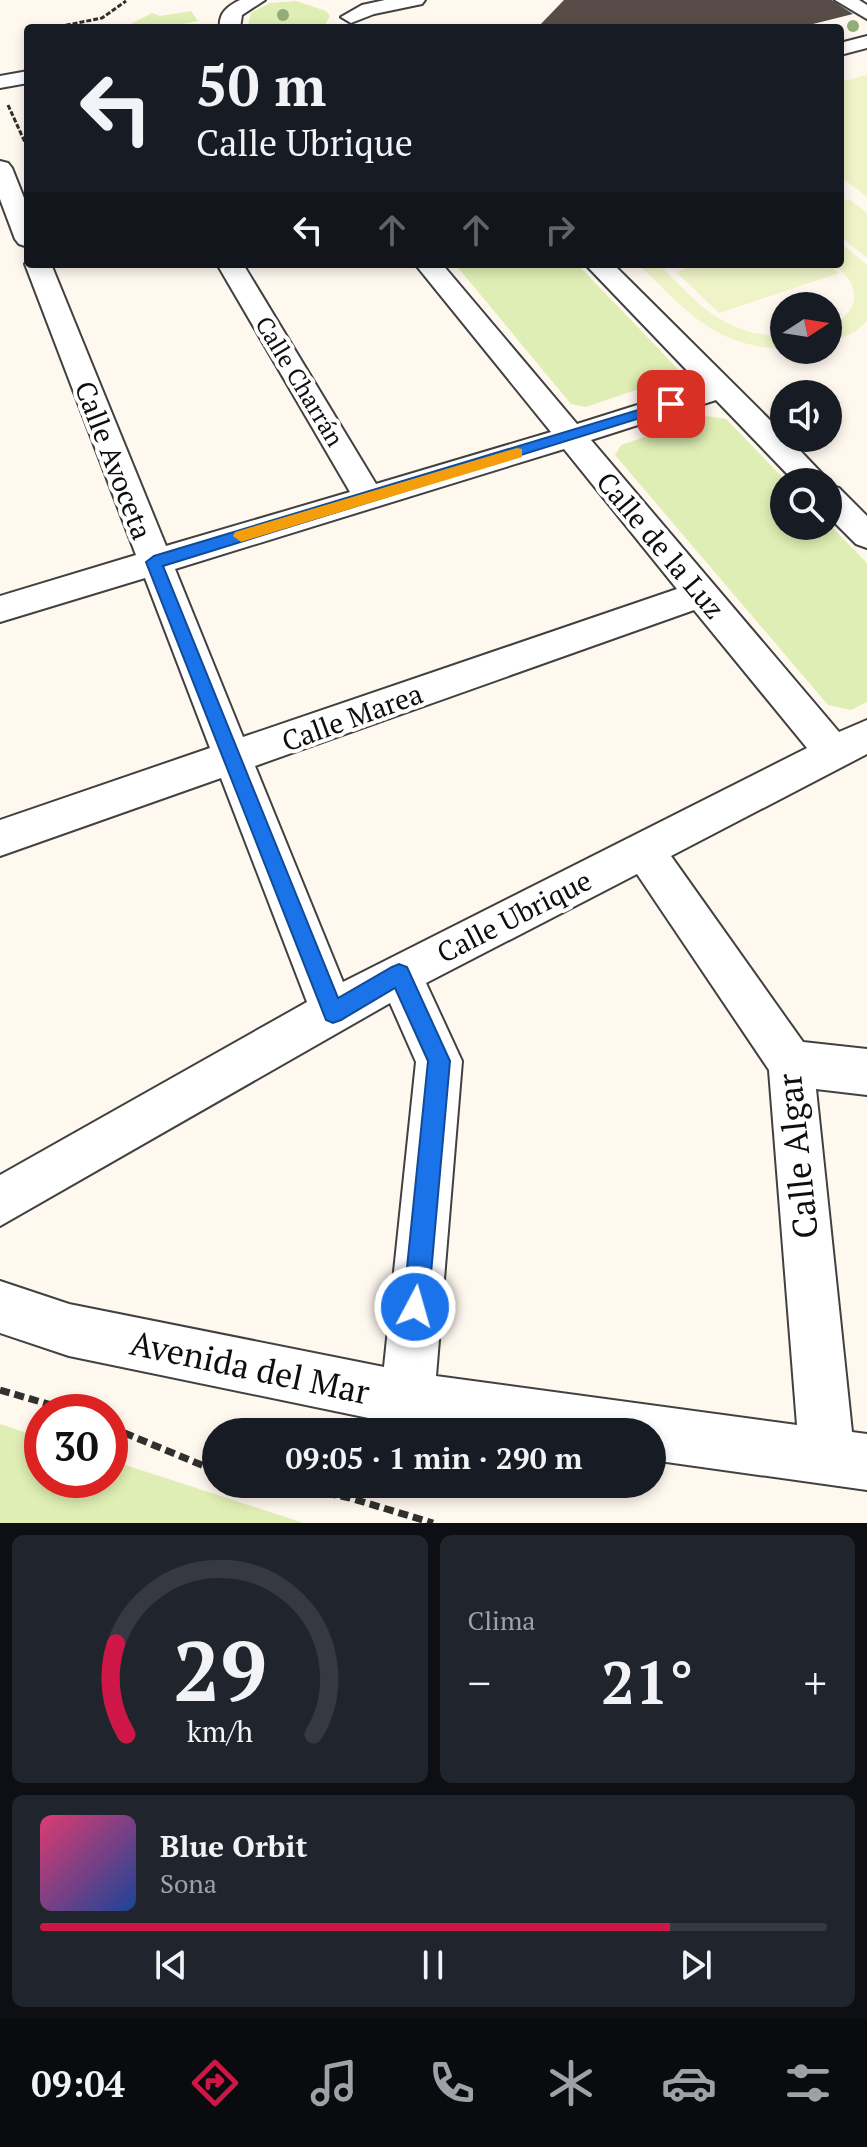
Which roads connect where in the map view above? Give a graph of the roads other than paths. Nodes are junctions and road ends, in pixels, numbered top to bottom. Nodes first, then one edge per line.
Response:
1 (255, 0) edge
2 (415, 0) edge
3 (845, 0) edge
4 (211, 3) dead end
5 (867, 13) edge
6 (350, 16) edge
7 (226, 24) edge
8 (228, 24) edge
9 (867, 42) edge
10 (844, 48) edge
11 (24, 66) edge
12 (0, 71) edge
13 (24, 79) edge
14 (1, 88) edge
15 (0, 168) edge
16 (24, 231) edge
17 (24, 243) edge
18 (0, 251) edge
19 (40, 268) edge
20 (232, 268) edge
21 (431, 268) edge
22 (602, 268) edge
23 (721, 388) junction
24 (569, 437) junction
25 (800, 468) edge
26 (369, 498) junction
27 (842, 510) edge
28 (867, 536) edge
29 (154, 562) junction
30 (703, 593) junction
31 (0, 609) edge
32 (850, 745) edge
33 (233, 759) junction
34 (0, 838) edge
35 (644, 850) junction
36 (399, 974) junction
37 (333, 1013) junction
38 (791, 1063) junction
39 (867, 1072) edge
40 (0, 1202) edge
41 (0, 1307) edge
42 (407, 1399) junction
43 (544, 1418) edge
44 (666, 1435) edge
45 (847, 1459) edge

1 - 8 street
2 - 6 street
3 - 5 street
4 - 7 street
9 - 10 street
11 - 12 street
13 - 14 street
15 - 16 street
17 - 18 street
19 - 29 street, Calle Avoceta
20 - 26 street, Calle Charrán
21 - 24 street, Calle de la Luz
22 - 23 street
23 - 24 street
23 - 25 street
24 - 26 street
24 - 30 street, Calle de la Luz
26 - 29 street
27 - 28 street
29 - 31 street
29 - 33 street, Calle Avoceta
30 - 32 street, Calle de la Luz
30 - 33 street, Calle Marea
32 - 35 street, Calle Ubrique
33 - 34 street, Calle Marea
33 - 37 street, Calle Avoceta
35 - 36 street, Calle Ubrique
35 - 38 street, Calle Algar
36 - 37 street, Calle Ubrique
36 - 42 street
37 - 40 street, Calle Ubrique
38 - 39 street
38 - 45 street, Calle Algar
41 - 42 street, Avenida del Mar
42 - 43 street, Avenida del Mar
44 - 45 street

